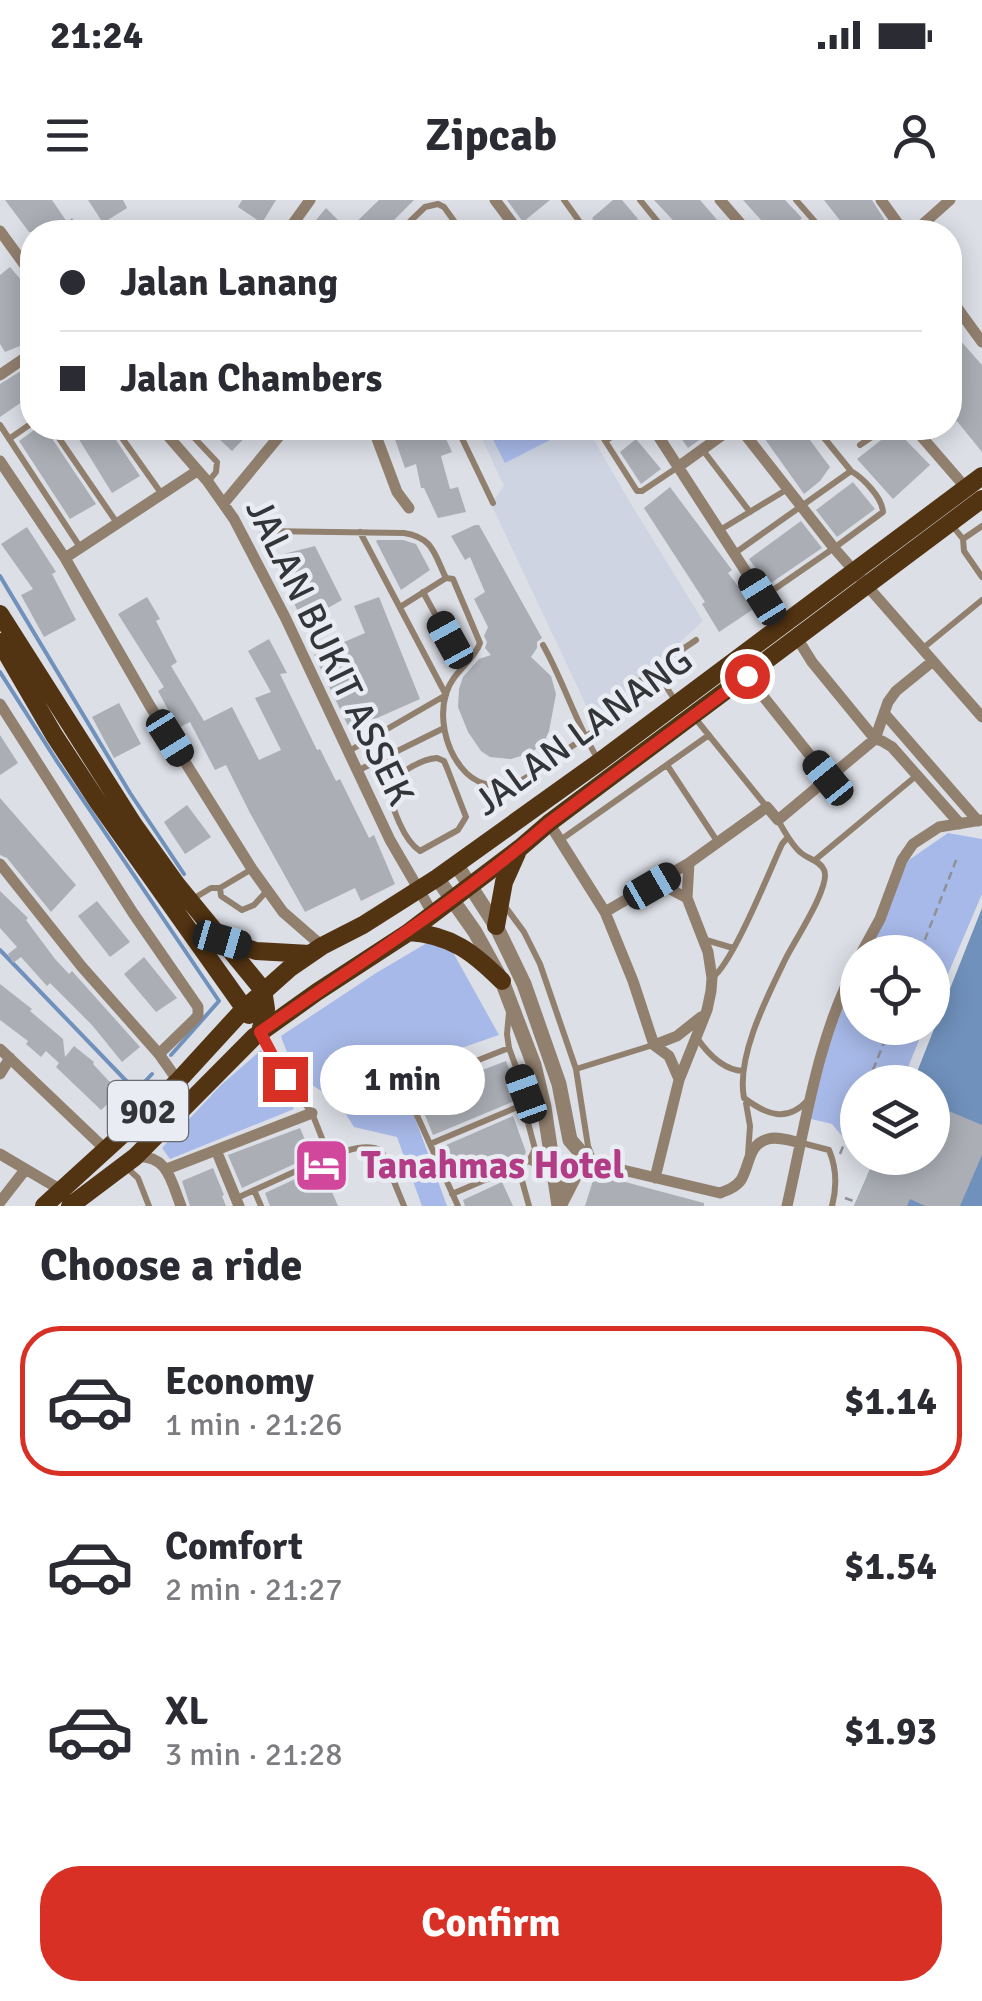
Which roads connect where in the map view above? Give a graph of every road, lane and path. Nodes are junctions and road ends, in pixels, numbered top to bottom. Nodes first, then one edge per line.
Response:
1 (640, 200) edge
2 (796, 200) edge
3 (950, 200) edge
4 (411, 220) edge
5 (453, 220) edge
6 (655, 220) edge
7 (812, 220) edge
8 (928, 220) edge
9 (0, 231) edge
10 (20, 258) edge
11 (962, 314) edge
12 (982, 342) edge
13 (0, 424) edge
14 (20, 431) edge
15 (9, 439) junction
16 (60, 440) edge
17 (124, 440) edge
18 (171, 440) edge
19 (197, 440) edge
20 (276, 440) edge
21 (378, 440) edge
22 (463, 440) edge
23 (605, 440) edge
24 (660, 440) edge
25 (715, 440) edge
26 (743, 440) edge
27 (826, 440) edge
28 (868, 440) edge
29 (925, 440) edge
30 (860, 446) dead end
31 (702, 449) junction
32 (0, 461) edge
33 (678, 467) junction
34 (851, 470) junction
35 (197, 471) junction
36 (982, 476) edge
37 (208, 482) junction
38 (787, 489) junction
39 (974, 493) edge
40 (162, 494) junction
41 (224, 503) junction
42 (493, 503) dead end
43 (409, 508) dead end
44 (801, 508) junction
45 (750, 512) junction
46 (951, 523) junction
47 (118, 524) junction
48 (982, 526) edge
49 (360, 531) junction
50 (719, 531) junction
51 (262, 532) dead end
52 (963, 539) junction
53 (80, 548) junction
54 (834, 548) junction
55 (734, 554) junction
56 (65, 558) junction
57 (854, 572) junction
58 (982, 577) edge
59 (446, 578) junction
60 (867, 586) junction
61 (423, 592) junction
62 (762, 597) junction
63 (982, 600) edge
64 (400, 607) junction
65 (0, 614) edge
66 (780, 626) junction
67 (797, 638) junction
68 (696, 640) dead end
69 (0, 642) edge
70 (544, 644) dead end
71 (922, 649) junction
72 (933, 662) junction
73 (463, 665) junction
74 (655, 669) junction
75 (747, 676) junction
76 (446, 695) junction
77 (0, 704) edge
78 (677, 704) junction
79 (884, 713) junction
80 (694, 716) junction
81 (982, 717) edge
82 (444, 728) junction
83 (709, 735) junction
84 (584, 738) junction
85 (875, 740) junction
86 (349, 752) junction
87 (456, 760) junction
88 (599, 762) junction
89 (667, 765) junction
90 (447, 768) junction
91 (358, 771) junction
92 (916, 776) junction
93 (828, 778) junction
94 (767, 807) junction
95 (778, 820) junction
96 (980, 820) edge
97 (549, 823) junction
98 (960, 824) junction
99 (788, 837) junction
100 (560, 840) junction
101 (718, 842) junction
102 (520, 848) junction
103 (957, 858) dead end
104 (815, 860) junction
105 (0, 864) edge
106 (456, 864) junction
107 (689, 864) junction
108 (252, 868) junction
109 (437, 878) junction
110 (470, 886) junction
111 (652, 886) junction
112 (220, 888) junction
113 (267, 891) junction
114 (418, 891) junction
115 (687, 898) junction
116 (452, 899) junction
117 (500, 900) junction
118 (190, 901) junction
119 (605, 912) junction
120 (433, 914) junction
121 (496, 926) junction
122 (409, 932) junction
123 (871, 935) edge
124 (927, 935) edge
125 (702, 938) junction
126 (222, 940) junction
127 (734, 948) junction
128 (316, 950) junction
129 (712, 978) junction
130 (502, 981) junction
131 (317, 992) junction
132 (265, 996) junction
133 (510, 1001) junction
134 (840, 1002) edge
135 (244, 1009) junction
136 (706, 1012) junction
137 (260, 1032) junction
138 (697, 1038) junction
139 (654, 1044) junction
140 (509, 1048) junction
141 (5, 1054) edge
142 (159, 1054) junction
143 (576, 1069) junction
144 (743, 1071) junction
145 (0, 1073) edge
146 (679, 1080) junction
147 (178, 1082) junction
148 (541, 1096) junction
149 (744, 1098) junction
150 (808, 1099) junction
151 (523, 1104) junction
152 (312, 1113) junction
153 (801, 1142) junction
154 (430, 1144) junction
155 (105, 1149) junction
156 (216, 1150) junction
157 (840, 1153) edge
158 (0, 1154) edge
159 (330, 1156) junction
160 (748, 1156) junction
161 (529, 1161) junction
162 (591, 1162) junction
163 (835, 1165) junction
164 (518, 1166) junction
165 (132, 1167) junction
166 (167, 1169) junction
167 (25, 1170) junction
168 (655, 1178) junction
169 (554, 1183) junction
170 (254, 1190) junction
171 (452, 1194) junction
172 (834, 1194) junction
173 (65, 1198) edge
174 (721, 1199) edge
175 (0, 1202) edge
176 (237, 1202) edge
177 (856, 1202) dead end
178 (44, 1206) edge
179 (149, 1206) edge
180 (181, 1206) edge
181 (260, 1206) edge
182 (404, 1206) edge
183 (458, 1206) edge
184 (529, 1206) edge
185 (558, 1206) edge
186 (787, 1206) edge
187 (832, 1206) edge

1 - 6 lane
2 - 7 lane
3 - 8 street
4 - 5 lane
9 - 10 street
11 - 12 street
13 - 15 lane
14 - 15 lane
15 - 53 lane
16 - 47 lane
17 - 40 lane
18 - 35 street, JALAN BUKIT ASSEK
19 - 37 lane
20 - 41 street
21 - 43 street
22 - 42 lane
23 - 33 lane
24 - 33 street
25 - 31 street
26 - 38 street
27 - 34 lane
28 - 30 lane
29 - 39 street
31 - 33 street
31 - 45 lane
32 - 56 street
33 - 50 street
34 - 44 lane
34 - 54 lane
35 - 37 street, JALAN BUKIT ASSEK
35 - 40 street
36 - 39 main road, JALAN LANANG
37 - 41 street, JALAN BUKIT ASSEK
38 - 44 street
38 - 45 lane
39 - 46 main road, JALAN LANANG
39 - 57 main road, JALAN LANANG
40 - 47 street
41 - 86 street, JALAN BUKIT ASSEK
44 - 54 street
44 - 55 lane
45 - 50 lane
46 - 52 lane
46 - 60 main road, JALAN LANANG
47 - 53 street
48 - 52 lane
49 - 51 lane
49 - 59 lane
49 - 64 lane
50 - 55 street
52 - 58 lane
53 - 56 street
54 - 57 street
54 - 62 lane
55 - 62 street
56 - 108 street
57 - 60 street
57 - 66 main road, JALAN LANANG
59 - 61 lane
59 - 73 lane
60 - 67 main road, JALAN LANANG
60 - 71 street
61 - 64 lane
61 - 73 lane
62 - 66 street
63 - 71 lane
64 - 76 lane
65 - 118 main road
66 - 78 main road, JALAN LANANG
67 - 75 main road, JALAN LANANG
67 - 85 street
68 - 74 lane
69 - 135 main road
70 - 84 lane
71 - 72 street
72 - 79 street
72 - 81 street
73 - 76 lane
74 - 78 lane
74 - 84 lane
75 - 80 main road, JALAN LANANG
75 - 93 street
76 - 82 lane
76 - 86 lane
77 - 142 street
78 - 88 main road, JALAN LANANG
79 - 85 street
79 - 96 street
80 - 83 lane
80 - 97 main road, JALAN LANANG
82 - 87 lane
82 - 91 lane
83 - 89 lane
83 - 94 lane
84 - 87 lane
84 - 88 lane
85 - 92 street
85 - 93 street
86 - 91 street, JALAN BUKIT ASSEK
87 - 90 lane
88 - 106 main road, JALAN LANANG
89 - 100 lane
89 - 101 lane
90 - 90 lane
91 - 114 street, JALAN BUKIT ASSEK
92 - 98 street
92 - 104 lane
93 - 95 street
94 - 95 street
94 - 101 street
95 - 99 lane
96 - 98 street
97 - 100 street
97 - 102 main road, JALAN LANANG
98 - 123 street
99 - 104 lane
99 - 127 lane
100 - 119 street
101 - 107 street
102 - 110 main road, JALAN LANANG
102 - 117 main road
103 - 124 path
104 - 144 lane
105 - 142 street
106 - 109 main road, JALAN LANANG
106 - 110 street
107 - 111 street
107 - 115 street
108 - 112 lane
108 - 113 street
109 - 114 main road, JALAN LANANG
109 - 116 street
110 - 116 main road, JALAN LANANG
110 - 121 street
111 - 115 street
111 - 119 street
112 - 113 lane
112 - 118 lane
113 - 128 street
114 - 120 street, JALAN BUKIT ASSEK
114 - 128 main road, JALAN LANANG
115 - 125 street
116 - 120 main road, JALAN LANANG
116 - 130 street
117 - 121 main road
117 - 143 lane
118 - 126 main road
119 - 139 street
120 - 122 main road, JALAN LANANG
121 - 162 street
122 - 130 main road
122 - 131 main road, JALAN LANANG
125 - 127 lane
125 - 129 street
126 - 128 main road
126 - 132 main road
127 - 129 lane
128 - 132 main road, JALAN LANANG
129 - 136 street
130 - 133 street
131 - 132 main road
131 - 137 main road, 902
132 - 135 main road, 902
132 - 137 main road
133 - 140 lane
133 - 148 street
134 - 150 street
135 - 137 main road
135 - 147 main road, 902
136 - 138 street
136 - 139 street
137 - 152 lane
137 - 165 main road, 902
138 - 144 lane
138 - 146 street
139 - 143 lane
139 - 146 street
140 - 151 lane
140 - 154 lane
141 - 145 street
141 - 155 street
142 - 147 street
143 - 162 lane
144 - 149 lane
146 - 168 street
147 - 155 main road, 902
148 - 151 lane
148 - 169 street
149 - 150 lane
149 - 160 lane
150 - 153 street
151 - 154 lane
151 - 161 lane
152 - 156 street
152 - 159 lane
153 - 160 street
153 - 163 lane
153 - 186 street
154 - 171 lane
155 - 173 main road, 902
156 - 166 street
156 - 176 street
157 - 163 path
158 - 167 street
159 - 170 lane
159 - 182 lane
160 - 174 street
161 - 164 lane
161 - 169 lane
162 - 168 street
162 - 185 street
163 - 172 lane
164 - 171 lane
164 - 184 lane
165 - 166 street
165 - 173 main road, 902
165 - 179 lane
166 - 180 street
167 - 173 street
167 - 175 street
168 - 174 street
169 - 185 street
170 - 176 lane
170 - 181 lane
171 - 183 lane
172 - 177 path
172 - 187 lane
173 - 178 main road, 902

